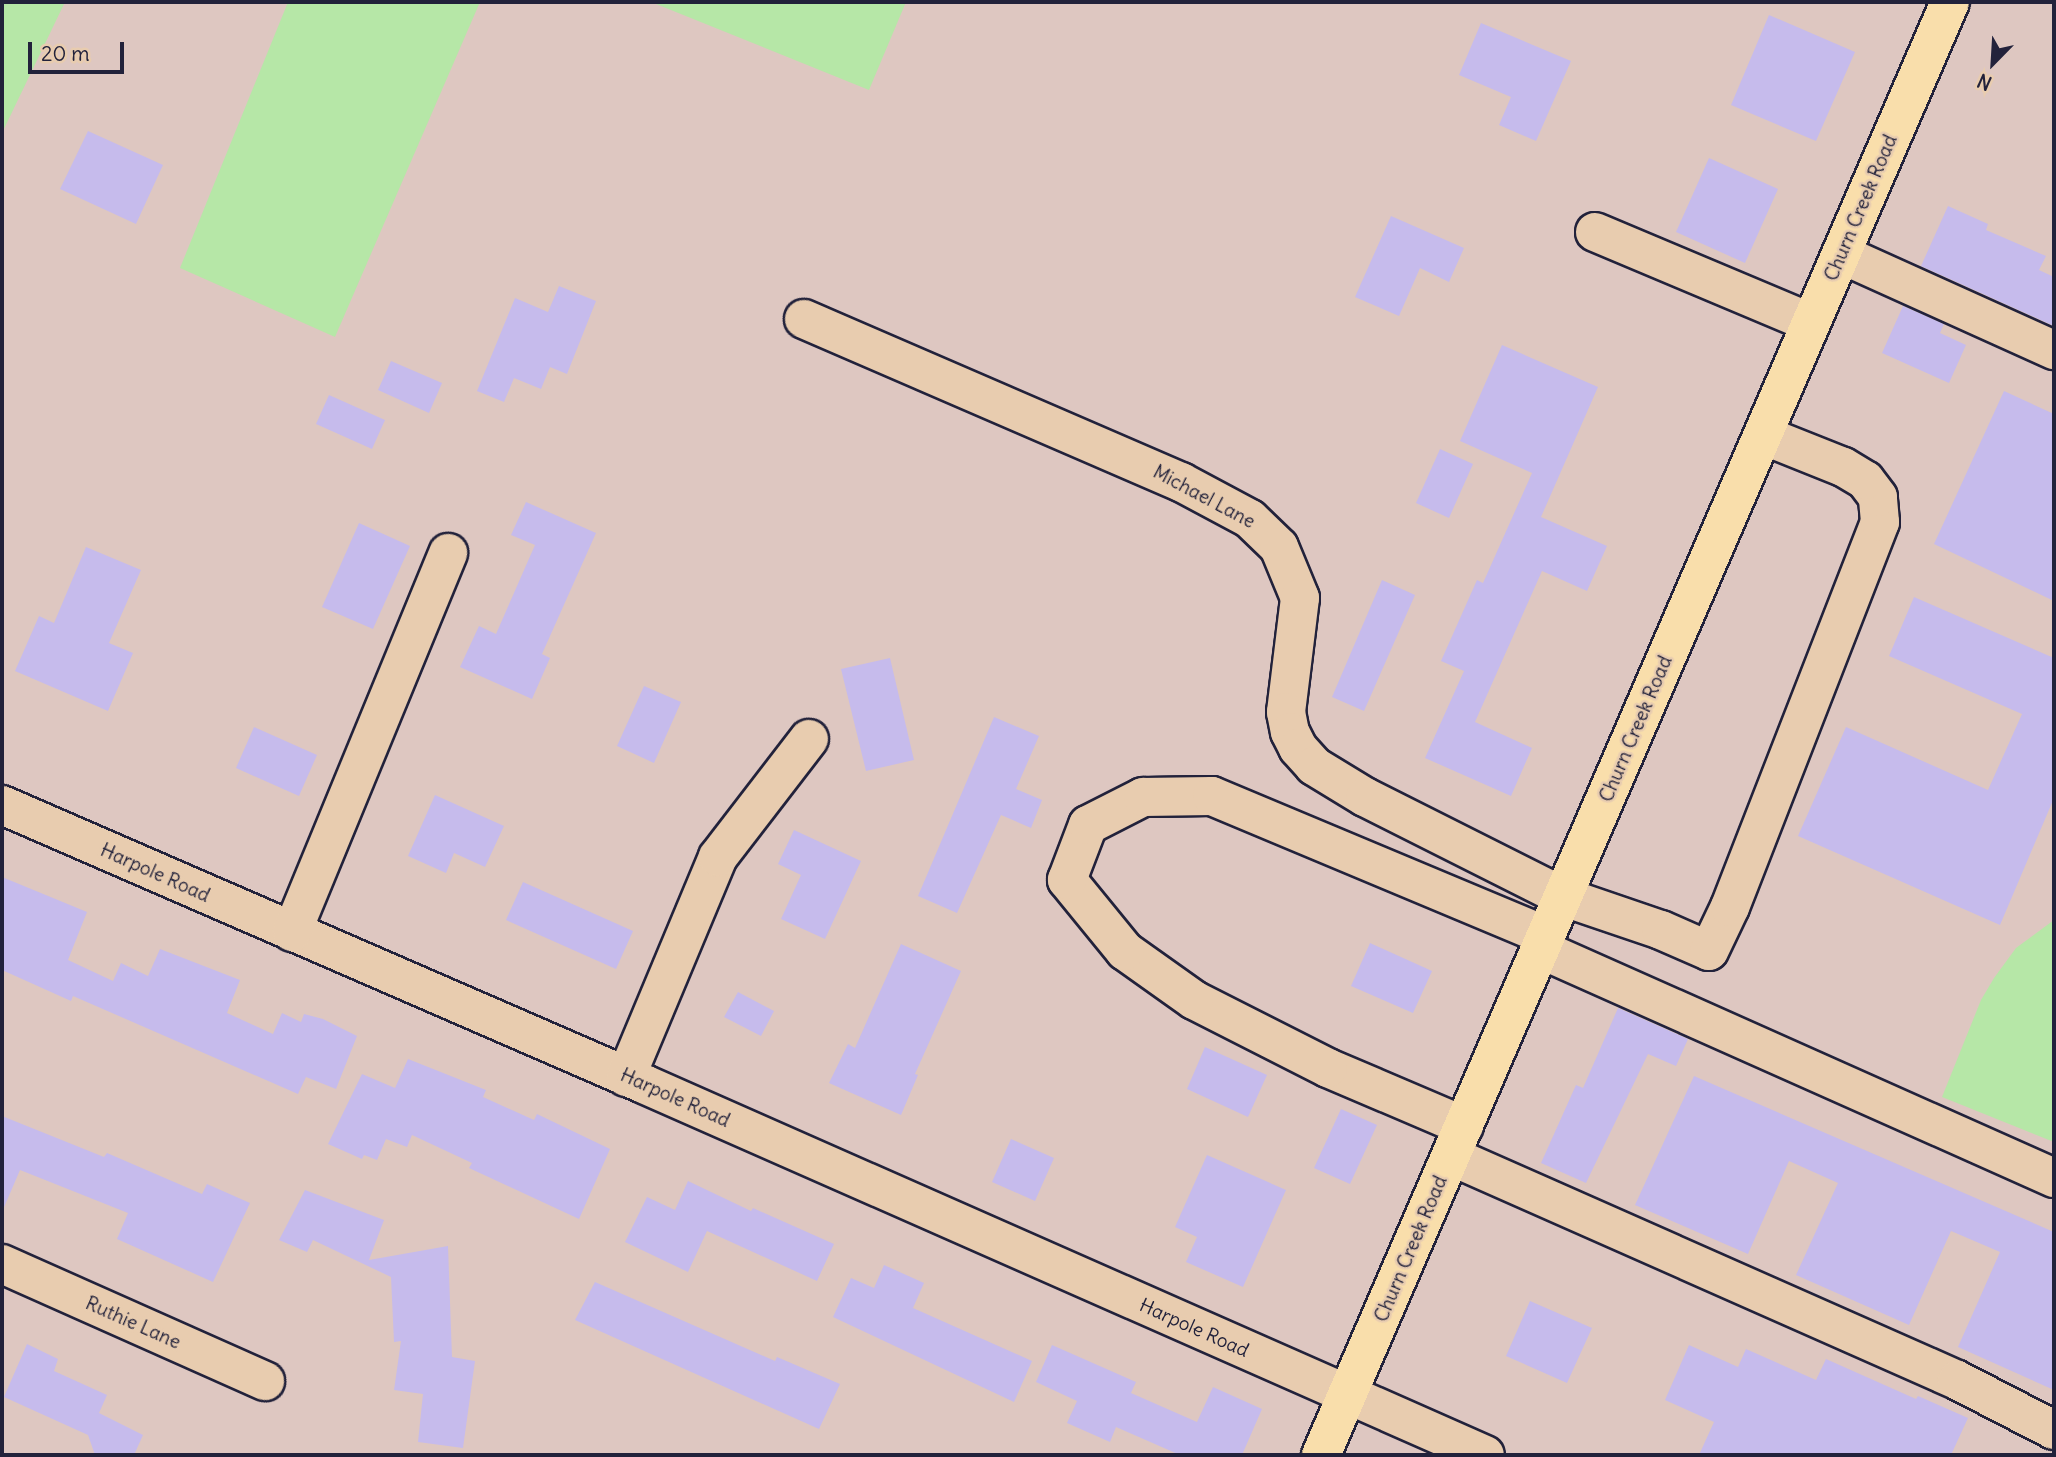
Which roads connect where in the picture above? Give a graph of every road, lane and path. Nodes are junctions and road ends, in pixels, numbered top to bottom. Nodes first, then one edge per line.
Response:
1 (1950, 2) edge
2 (1595, 232) dead end
3 (1841, 254) junction
4 (804, 319) dead end
5 (1811, 323) junction
6 (2054, 350) edge
7 (1763, 435) junction
8 (448, 553) dead end
9 (809, 739) dead end
10 (2, 805) edge
11 (1564, 897) junction
12 (292, 932) junction
13 (1543, 943) junction
14 (626, 1077) junction
15 (1458, 1141) junction
16 (2054, 1178) edge
17 (2, 1264) edge
18 (265, 1381) dead end
19 (1347, 1396) junction
20 (2054, 1430) edge
21 (1321, 1455) edge
22 (1485, 1455) edge

1 - 3 main road, Churn Creek Road
2 - 5 street
3 - 5 main road, Churn Creek Road
3 - 6 street
4 - 11 street, Michael Lane
5 - 7 main road, Churn Creek Road
7 - 11 main road, Churn Creek Road
7 - 11 street, Michael Lane
8 - 12 street
9 - 14 street
10 - 12 street, Harpole Road
11 - 13 main road, Churn Creek Road
12 - 14 street, Harpole Road
13 - 15 main road, Churn Creek Road
13 - 15 street
13 - 16 street
14 - 19 street, Harpole Road
15 - 19 main road, Churn Creek Road
15 - 20 street
17 - 18 street, Ruthie Lane
19 - 21 main road, Churn Creek Road
19 - 22 street, Harpole Road

